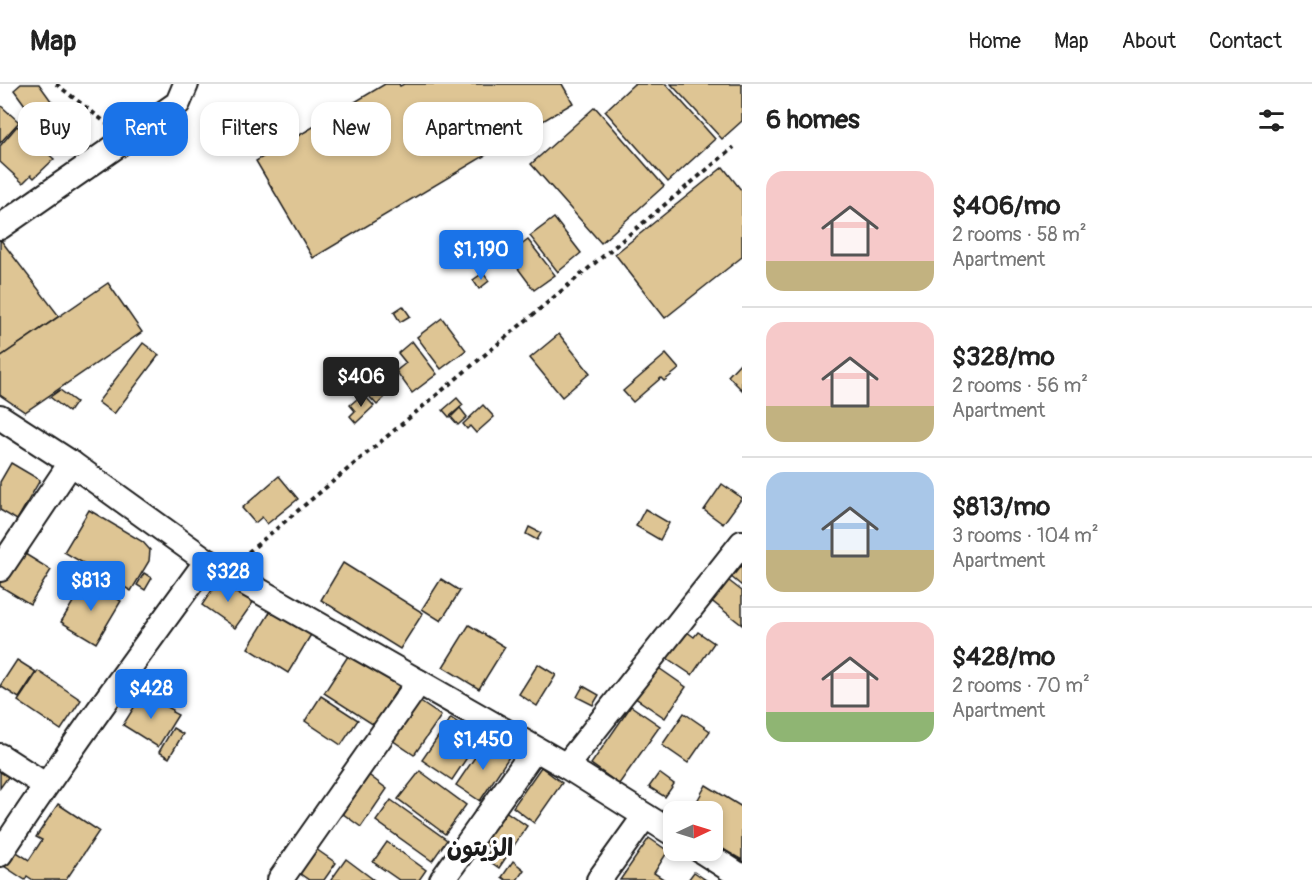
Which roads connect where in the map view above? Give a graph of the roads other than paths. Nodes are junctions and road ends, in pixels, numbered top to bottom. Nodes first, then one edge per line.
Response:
1 (186, 84) edge
2 (0, 227) edge
3 (0, 417) edge
4 (72, 463) junction
5 (742, 543) edge
6 (207, 561) junction
7 (0, 568) edge
8 (419, 682) junction
9 (535, 748) junction
10 (0, 756) edge
11 (566, 766) junction
12 (45, 785) junction
13 (645, 816) junction
14 (663, 827) edge
15 (0, 854) edge
16 (717, 861) edge
17 (742, 877) edge
18 (280, 880) edge
19 (442, 880) edge
20 (599, 880) edge

1 - 2 street
3 - 4 street
4 - 6 street
4 - 7 street
5 - 11 street
6 - 8 street
6 - 12 street
8 - 9 street
8 - 18 street
9 - 11 street
9 - 19 street
10 - 12 street
11 - 13 street
12 - 15 street
13 - 14 street
13 - 20 street
16 - 17 street

